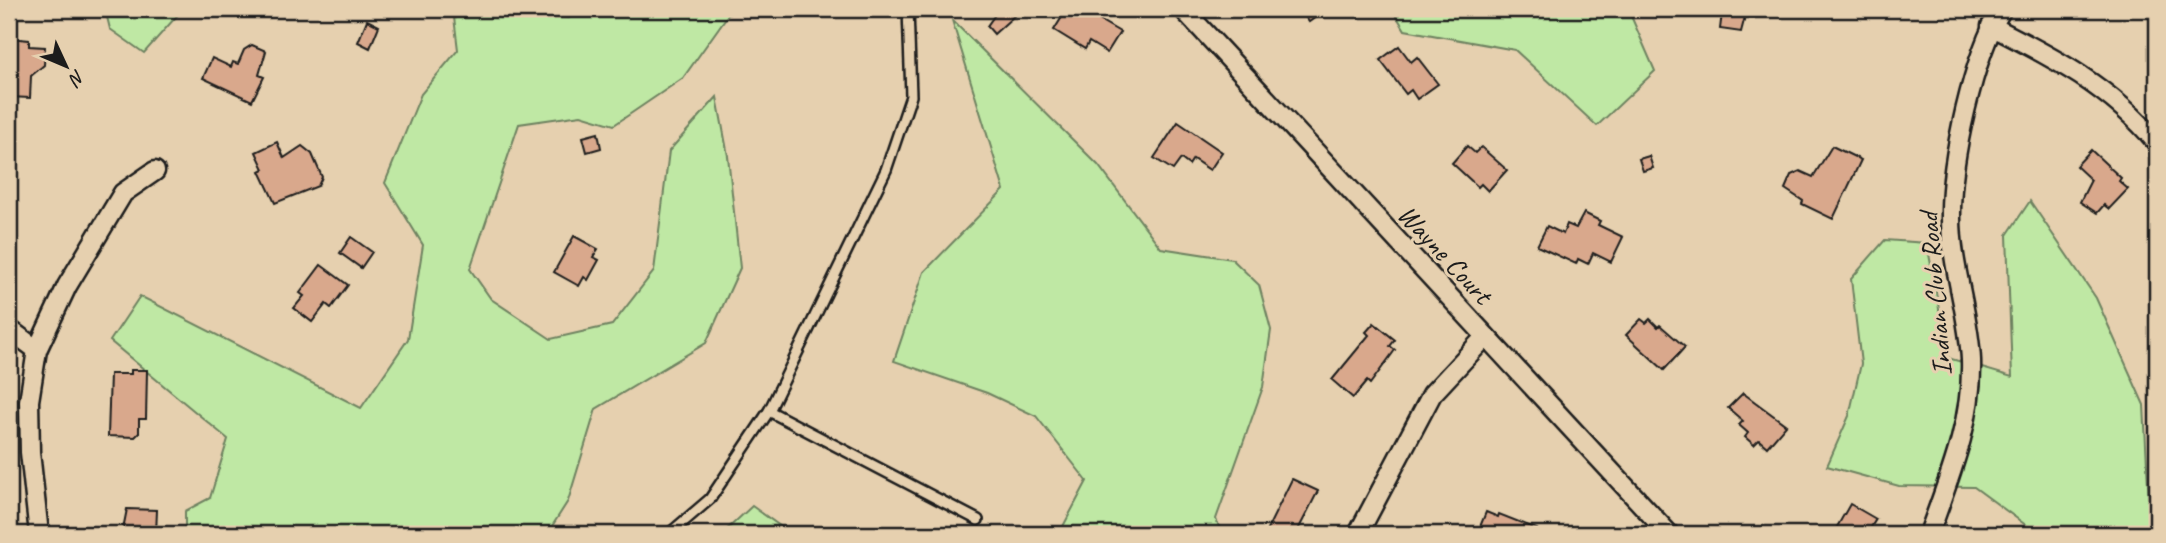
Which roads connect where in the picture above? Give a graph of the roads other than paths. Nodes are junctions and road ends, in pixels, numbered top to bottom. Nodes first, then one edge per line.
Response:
1 (908, 9) edge
2 (1183, 9) edge
3 (2002, 9) edge
4 (1991, 26) junction
5 (2157, 143) edge
6 (155, 171) dead end
7 (9, 329) edge
8 (1485, 337) junction
9 (37, 350) junction
10 (769, 411) junction
11 (978, 520) dead end
12 (39, 534) edge
13 (669, 534) edge
14 (1358, 534) edge
15 (1670, 534) edge
16 (1929, 534) edge

1 - 10 lane
2 - 8 street, Wayne Court
3 - 4 street, Indian Club Road
4 - 5 street
4 - 16 street, Indian Club Road
6 - 9 street
7 - 9 street
8 - 14 street
8 - 15 street, Wayne Court
9 - 12 street
10 - 11 lane
10 - 13 lane

